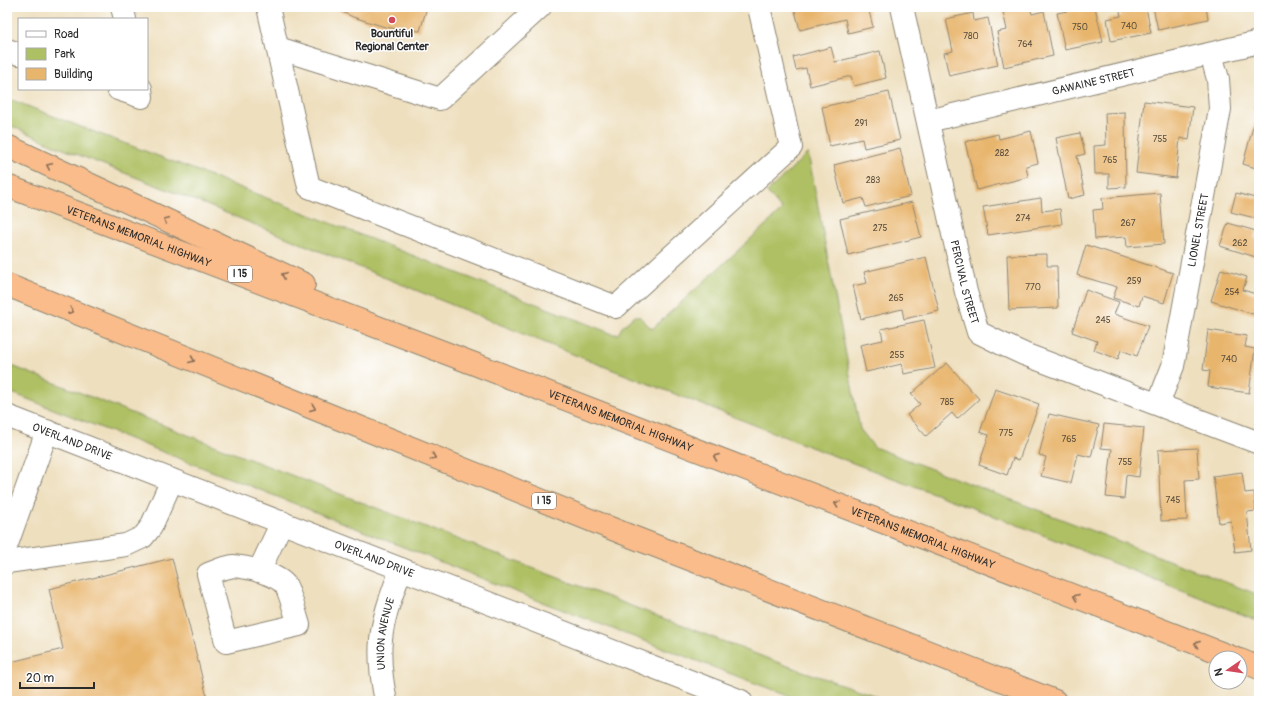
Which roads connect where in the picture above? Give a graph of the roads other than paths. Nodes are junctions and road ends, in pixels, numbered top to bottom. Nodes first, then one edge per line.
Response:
1 (122, 7) edge
2 (268, 7) edge
3 (540, 7) edge
4 (759, 7) edge
5 (902, 7) edge
6 (125, 18) edge
7 (1259, 42) edge
8 (278, 48) junction
9 (7, 50) edge
10 (18, 54) edge
11 (1211, 54) junction
12 (121, 90) edge
13 (141, 90) edge
14 (928, 121) junction
15 (7, 146) edge
16 (7, 186) edge
17 (7, 285) edge
18 (7, 290) edge
19 (35, 297) junction
20 (472, 362) junction
21 (1158, 404) junction
22 (7, 416) edge
23 (47, 431) junction
24 (1259, 443) edge
25 (172, 480) junction
26 (15, 495) edge
27 (282, 522) junction
28 (7, 544) edge
29 (7, 562) edge
30 (401, 569) junction
31 (259, 571) dead end
32 (1213, 650) edge
33 (1248, 663) edge
34 (1259, 668) edge
35 (386, 701) edge
36 (741, 701) edge
37 (1055, 701) edge

1 - 6 street
2 - 8 street
3 - 8 street
4 - 8 street
5 - 14 street, PERCIVAL STREET
7 - 11 street, GAWAINE STREET
9 - 10 street
11 - 14 street, GAWAINE STREET
11 - 21 street, LIONEL STREET
12 - 13 street
14 - 21 street, PERCIVAL STREET
20 -> 15 highway
16 - 20 highway, VETERANS MEMORIAL HIGHWAY / I 15
17 - 19 highway, I 15
18 - 19 highway
19 -> 37 highway, I 15
32 -> 20 highway, VETERANS MEMORIAL HIGHWAY / I 15
21 - 24 street, PERCIVAL STREET
22 - 23 street, OVERLAND DRIVE
23 - 25 street, OVERLAND DRIVE
23 - 26 street
25 - 27 street, OVERLAND DRIVE
25 - 29 street
26 - 28 street
27 - 30 street, OVERLAND DRIVE
27 - 31 street
30 - 35 street, UNION AVENUE
30 - 36 street, OVERLAND DRIVE
33 - 34 highway

